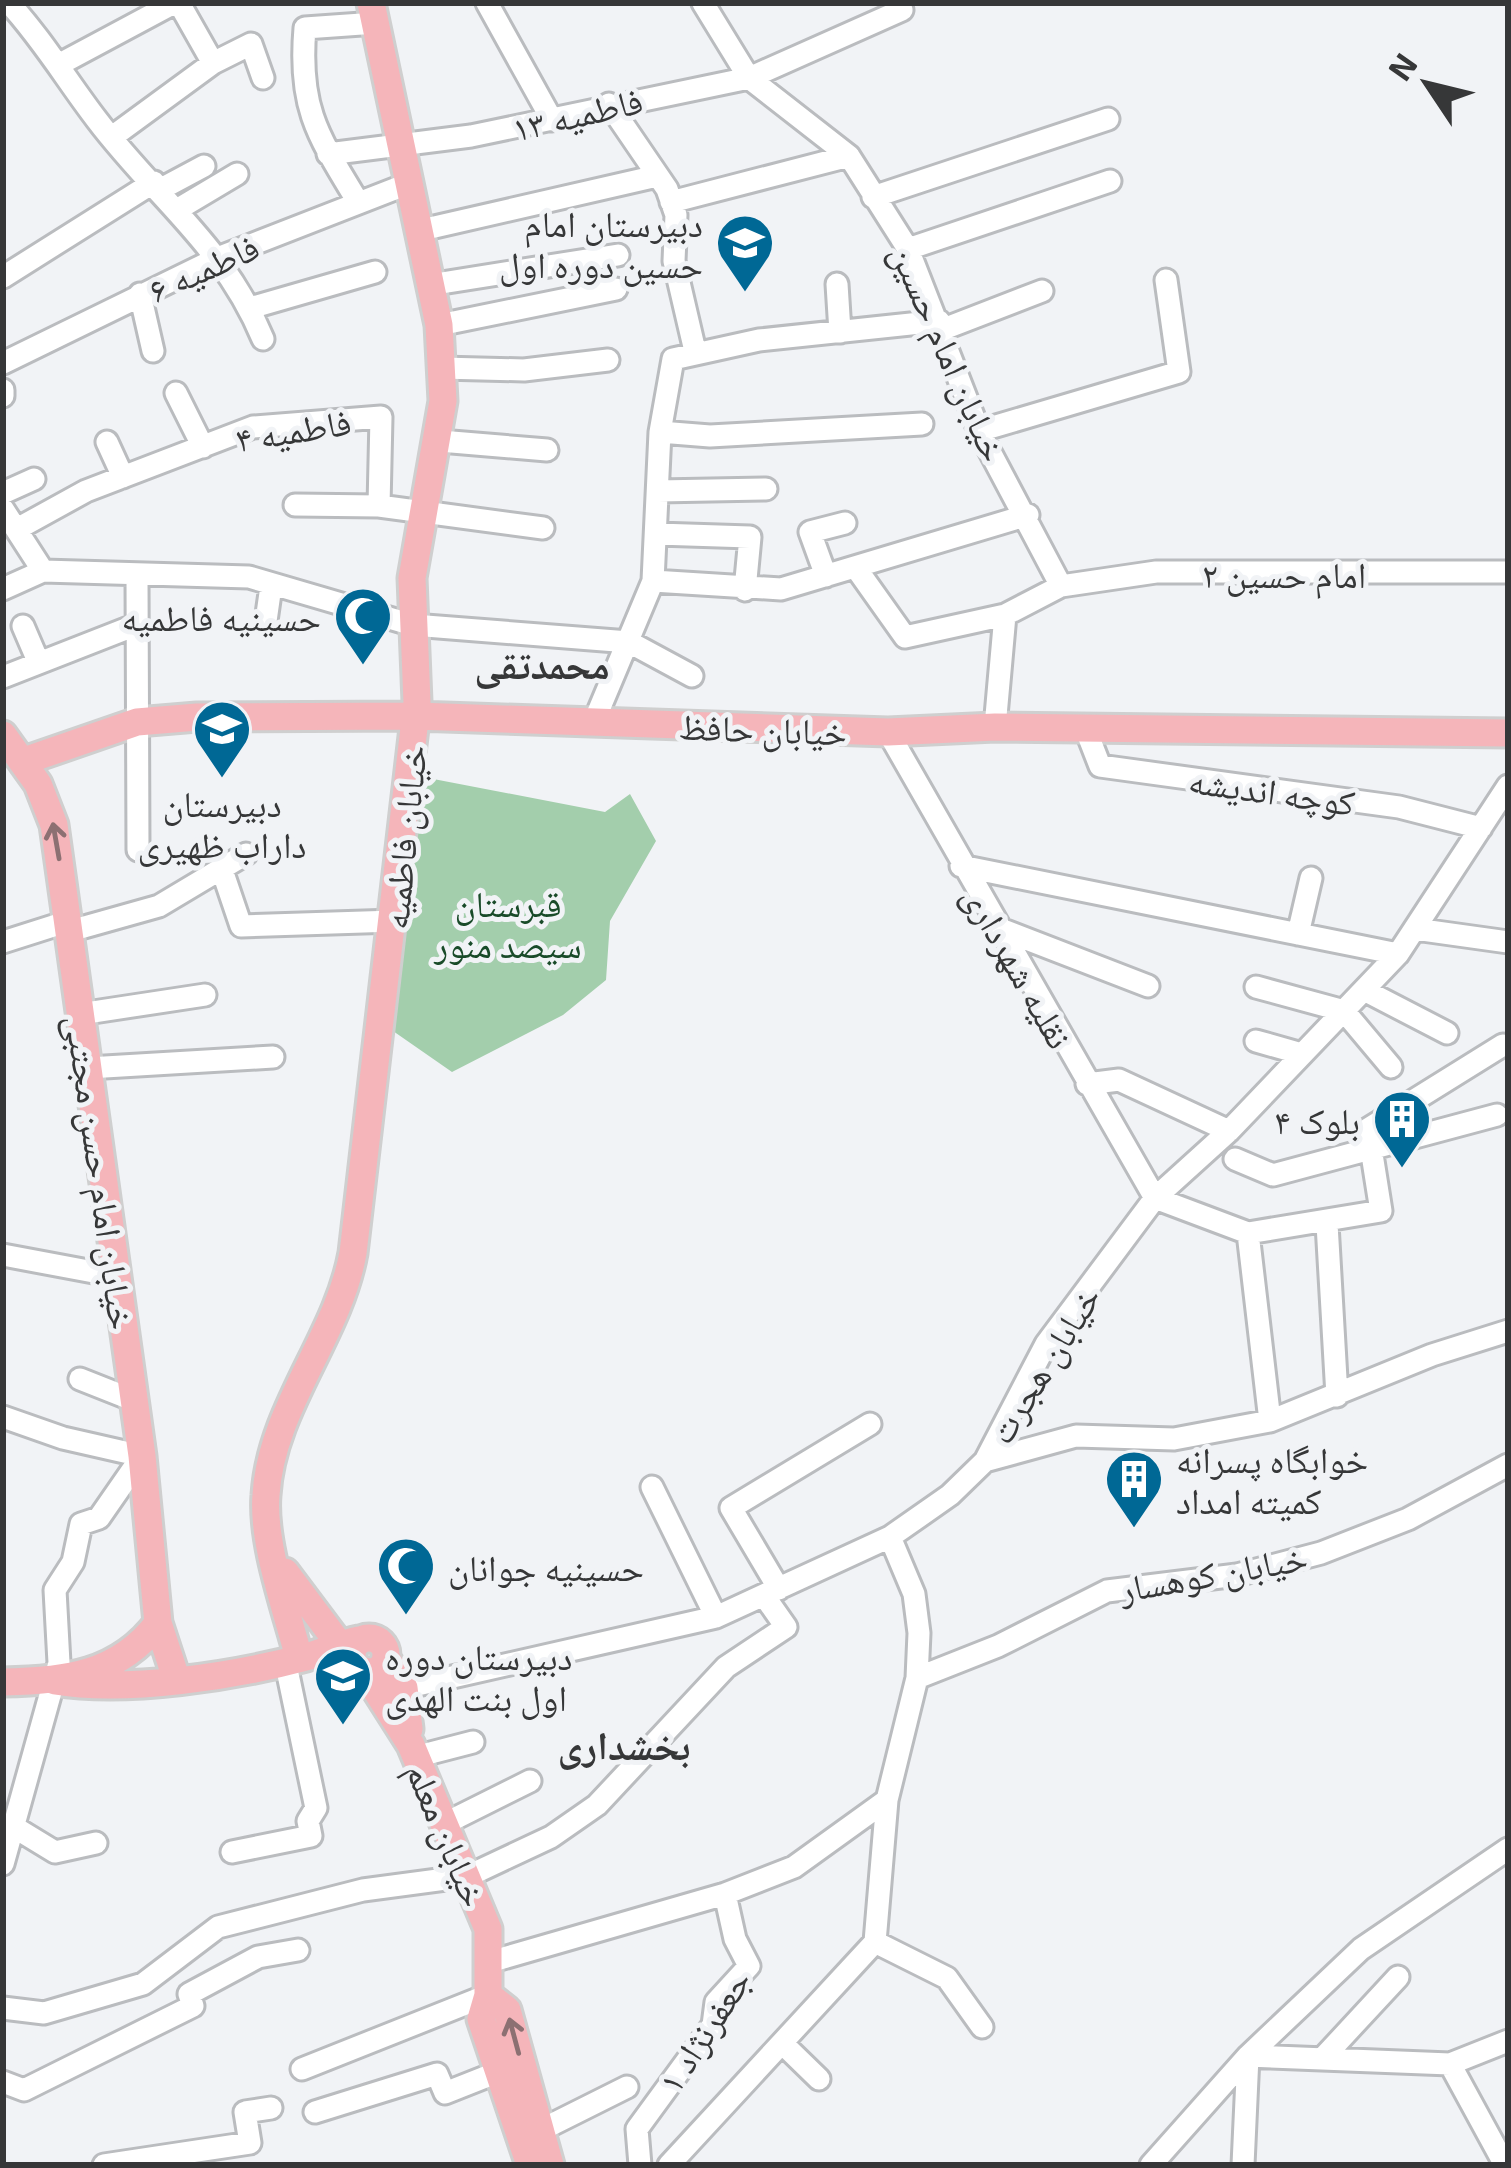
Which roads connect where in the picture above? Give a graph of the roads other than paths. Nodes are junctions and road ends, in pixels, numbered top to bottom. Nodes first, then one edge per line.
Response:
1 (9, 3) edge
2 (177, 3) edge
3 (487, 3) edge
4 (704, 3) edge
5 (902, 10) dead end
6 (373, 13) edge
7 (213, 63) junction
8 (60, 64) junction
9 (263, 78) dead end
10 (749, 78) junction
11 (609, 104) junction
12 (1108, 119) dead end
13 (552, 120) junction
14 (112, 137) junction
15 (404, 142) junction
16 (328, 154) junction
17 (849, 156) junction
18 (204, 166) dead end
19 (237, 175) dead end
20 (657, 176) junction
21 (1110, 181) dead end
22 (410, 183) junction
23 (158, 186) junction
24 (873, 197) junction
25 (358, 202) junction
26 (671, 202) junction
27 (180, 208) junction
28 (417, 231) junction
29 (908, 249) junction
30 (618, 255) dead end
31 (220, 257) junction
32 (374, 272) dead end
33 (3, 277) edge
34 (1166, 280) dead end
35 (837, 284) dead end
36 (429, 285) junction
37 (616, 289) dead end
38 (1042, 291) dead end
39 (140, 294) junction
40 (250, 308) junction
41 (439, 325) junction
42 (940, 326) junction
43 (840, 332) junction
44 (263, 339) dead end
45 (153, 351) dead end
46 (695, 351) junction
47 (5, 357) edge
48 (608, 360) dead end
49 (441, 368) junction
50 (176, 392) dead end
51 (922, 424) dead end
52 (979, 431) junction
53 (660, 432) junction
54 (440, 441) junction
55 (107, 442) dead end
56 (203, 446) junction
57 (547, 450) dead end
58 (123, 477) junction
59 (34, 478) dead end
60 (766, 489) dead end
61 (658, 491) junction
62 (3, 494) edge
63 (295, 505) dead end
64 (379, 506) junction
65 (3, 509) edge
66 (425, 512) junction
67 (1028, 515) junction
68 (844, 523) dead end
69 (543, 528) dead end
70 (17, 529) junction
71 (657, 534) junction
72 (856, 568) junction
73 (43, 571) junction
74 (1508, 572) edge
75 (826, 576) junction
76 (136, 578) junction
77 (653, 581) junction
78 (271, 586) junction
79 (1061, 586) junction
80 (3, 589) edge
81 (745, 590) junction
82 (1005, 615) junction
83 (266, 621) dead end
84 (136, 625) junction
85 (413, 625) junction
86 (23, 626) dead end
87 (629, 642) junction
88 (38, 661) junction
89 (692, 676) dead end
90 (3, 677) edge
91 (416, 716) junction
92 (137, 722) junction
93 (593, 724) junction
94 (995, 727) junction
95 (1086, 730) junction
96 (888, 732) junction
97 (1508, 733) edge
98 (3, 735) edge
99 (24, 761) junction
100 (1508, 786) edge
101 (1481, 828) junction
102 (138, 850) dead end
103 (246, 854) dead end
104 (961, 866) junction
105 (220, 867) junction
106 (1311, 878) dead end
107 (395, 921) junction
108 (69, 926) junction
109 (998, 928) junction
110 (1415, 929) junction
111 (1298, 934) junction
112 (3, 942) edge
113 (1508, 942) edge
114 (1398, 954) junction
115 (1148, 986) dead end
116 (1256, 987) dead end
117 (1364, 990) junction
118 (205, 995) dead end
119 (1344, 1011) junction
120 (80, 1014) junction
121 (1447, 1033) dead end
122 (1256, 1041) dead end
123 (1503, 1045) dead end
124 (1302, 1054) junction
125 (272, 1057) dead end
126 (1391, 1067) dead end
127 (88, 1069) junction
128 (1087, 1084) junction
129 (1497, 1115) dead end
130 (1229, 1131) junction
131 (1370, 1146) junction
132 (1235, 1159) dead end
133 (1155, 1198) junction
134 (1328, 1223) junction
135 (1248, 1233) junction
136 (3, 1255) edge
137 (115, 1276) junction
138 (1508, 1331) edge
139 (80, 1379) dead end
140 (1337, 1396) junction
141 (133, 1400) junction
142 (3, 1417) edge
143 (1270, 1421) junction
144 (870, 1424) dead end
145 (142, 1456) junction
146 (985, 1461) junction
147 (1508, 1465) edge
148 (652, 1487) dead end
149 (890, 1537) junction
150 (276, 1558) junction
151 (772, 1593) junction
152 (716, 1617) junction
153 (158, 1623) junction
154 (349, 1642) junction
155 (290, 1659) junction
156 (370, 1666) junction
157 (176, 1678) junction
158 (917, 1678) junction
159 (55, 1681) junction
160 (3, 1682) edge
161 (395, 1693) junction
162 (473, 1742) dead end
163 (413, 1751) junction
164 (530, 1781) dead end
165 (886, 1800) junction
166 (444, 1824) junction
167 (14, 1827) junction
168 (97, 1844) dead end
169 (1508, 1849) edge
170 (232, 1852) dead end
171 (3, 1862) edge
172 (468, 1876) junction
173 (725, 1894) junction
174 (875, 1942) junction
175 (298, 1950) dead end
176 (486, 1963) junction
177 (1398, 1977) dead end
178 (488, 1995) junction
179 (3, 2008) edge
180 (982, 2027) dead end
181 (1508, 2041) edge
182 (782, 2043) junction
183 (1248, 2056) junction
184 (1322, 2059) junction
185 (1450, 2064) junction
186 (302, 2068) dead end
187 (498, 2072) junction
188 (819, 2079) dead end
189 (3, 2082) edge
190 (627, 2087) dead end
191 (272, 2108) dead end
192 (315, 2112) dead end
193 (539, 2132) junction
194 (104, 2165) edge
195 (530, 2165) edge
196 (550, 2165) edge
197 (640, 2165) edge
198 (669, 2165) edge
199 (1151, 2165) edge
200 (1243, 2165) edge
201 (1505, 2165) edge

1 - 8 street
2 - 7 street
2 - 8 street
3 - 13 street
4 - 10 street, خیابان امام حسین
5 - 10 street, فاطمیه ۱۳
6 - 15 main road, خیابان فاطمیه
6 - 16 street
7 - 9 street
7 - 14 street
8 - 14 street
10 - 11 street, فاطمیه ۱۳
10 - 17 street, خیابان امام حسین
11 - 13 street, فاطمیه ۱۳
11 - 20 street
12 - 24 street
13 - 15 street, فاطمیه ۱۳
14 - 23 street
15 - 16 street, فاطمیه ۱۳
15 - 22 main road, خیابان فاطمیه
16 - 25 street
17 - 24 street, خیابان امام حسین
17 - 26 street
18 - 23 street
19 - 27 street
20 - 26 street
20 - 28 street
21 - 29 street
22 - 25 street, فاطمیه ۶
22 - 28 main road, خیابان فاطمیه
23 - 27 street
23 - 33 street
24 - 29 street, خیابان امام حسین
25 - 31 street, فاطمیه ۶
26 - 46 street
27 - 31 street
28 - 36 main road, خیابان فاطمیه
29 - 42 street, خیابان امام حسین
30 - 36 street
31 - 39 street, فاطمیه ۶
31 - 40 street
32 - 40 street
34 - 52 street
35 - 43 street
36 - 41 main road, خیابان فاطمیه
37 - 41 street
38 - 42 street
39 - 45 street
39 - 47 street, فاطمیه ۶
40 - 44 street
41 - 49 main road, خیابان فاطمیه
42 - 43 street
42 - 52 street, خیابان امام حسین
43 - 46 street
46 - 53 street
48 - 49 street
49 - 54 main road, خیابان فاطمیه
50 - 56 street
51 - 53 street
52 - 67 street, خیابان امام حسین
53 - 61 street
54 - 57 street
54 - 66 main road, خیابان فاطمیه
55 - 58 street
56 - 58 street, فاطمیه ۴
56 - 64 street, فاطمیه ۴
58 - 70 street, فاطمیه ۴
59 - 62 street
60 - 61 street
61 - 71 street
63 - 64 street
64 - 66 street
65 - 70 street
66 - 69 street
66 - 85 main road, خیابان فاطمیه
67 - 72 street
67 - 79 street, خیابان امام حسین
68 - 75 street
70 - 73 street
71 - 77 street
71 - 81 street
72 - 75 street
72 - 82 street
73 - 76 street
73 - 80 street
74 - 79 street, امام حسین ۲
75 - 81 street
76 - 78 street
76 - 84 street
77 - 81 street
77 - 87 street
78 - 83 street
78 - 85 street
79 - 82 street
82 - 94 street
84 - 88 street
84 - 92 street
85 - 87 street
85 - 91 main road, خیابان فاطمیه
86 - 88 street
87 - 89 street
87 - 93 street
88 - 90 street
91 - 92 main road, خیابان حافظ
91 - 93 main road, خیابان حافظ
91 - 107 main road, خیابان فاطمیه
92 - 99 main road, خیابان حافظ
92 - 102 street
93 - 96 main road, خیابان حافظ
94 - 95 main road, خیابان حافظ
94 - 96 main road, خیابان حافظ
95 - 97 main road, خیابان حافظ
95 - 101 street, کوچه اندیشه
96 - 104 street, نقلیه شهرداری
98 - 99 main road, خیابان امام حسن مجتبی
108 -> 99 main road, خیابان امام حسن مجتبی
100 - 101 street, خیابان هجرت
101 - 110 street, خیابان هجرت
103 - 105 street
104 - 109 street, نقلیه شهرداری
104 - 111 street
105 - 107 street
105 - 108 street
106 - 111 street
107 - 150 main road, خیابان فاطمیه
108 - 112 street
108 - 120 main road, خیابان امام حسن مجتبی
109 - 115 street
109 - 128 street, نقلیه شهرداری
110 - 113 street
110 - 114 street, خیابان هجرت
111 - 114 street
114 - 117 street, خیابان هجرت
116 - 119 street
117 - 119 street, خیابان هجرت
117 - 121 street
118 - 120 street
119 - 124 street, خیابان هجرت
119 - 126 street
120 - 127 main road, خیابان امام حسن مجتبی
122 - 124 street
123 - 131 street
124 - 130 street, خیابان هجرت
125 - 127 street
127 - 137 main road, خیابان امام حسن مجتبی
128 - 130 street
128 - 133 street, نقلیه شهرداری
129 - 131 street
130 - 133 street, خیابان هجرت
131 - 132 street
131 - 134 street
133 - 135 street
133 - 146 street, خیابان هجرت
134 - 135 street
134 - 140 street
135 - 143 street
136 - 137 street
137 - 141 main road, خیابان امام حسن مجتبی
138 - 140 street
139 - 141 street
140 - 143 street
141 - 145 main road, خیابان امام حسن مجتبی
142 - 145 street
143 - 146 street
144 - 151 street
145 - 153 main road, خیابان امام حسن مجتبی
145 - 159 street
146 - 149 street, خیابان هجرت
147 - 158 street, خیابان کوهسار
148 - 152 street
149 - 151 street, خیابان هجرت
149 - 158 street
150 - 154 main road
150 - 155 main road, خیابان فاطمیه
151 - 152 street, خیابان هجرت
151 - 172 street
152 - 161 street, خیابان هجرت
153 - 157 main road, خیابان امام حسن مجتبی
153 - 159 main road
154 - 155 main road
154 - 156 main road
155 - 156 main road
155 - 157 main road
155 - 170 street
156 - 161 main road
157 - 159 main road
158 - 165 street
159 - 160 main road
159 - 167 street
161 - 163 main road, خیابان معلم
162 - 163 street
163 - 166 main road, خیابان معلم
164 - 166 street
165 - 173 street
165 - 174 street
166 - 172 main road, خیابان معلم
167 - 168 street
167 - 171 street
169 - 183 street
172 - 176 main road, خیابان معلم
172 - 179 street
173 - 176 street
173 - 197 street, جعفرنژاد ۱
174 - 180 street
174 - 182 street
175 - 189 street
176 - 178 main road, خیابان معلم
177 - 184 street
178 - 186 street
178 - 187 main road, خیابان معلم
193 -> 178 main road, خیابان معلم
181 - 185 street
182 - 188 street
182 - 198 street
183 - 184 street
183 - 199 street
183 - 200 street
184 - 185 street
185 - 201 street
187 - 192 street
187 - 195 main road, خیابان معلم
190 - 193 street
191 - 194 street
193 - 196 main road, خیابان معلم

